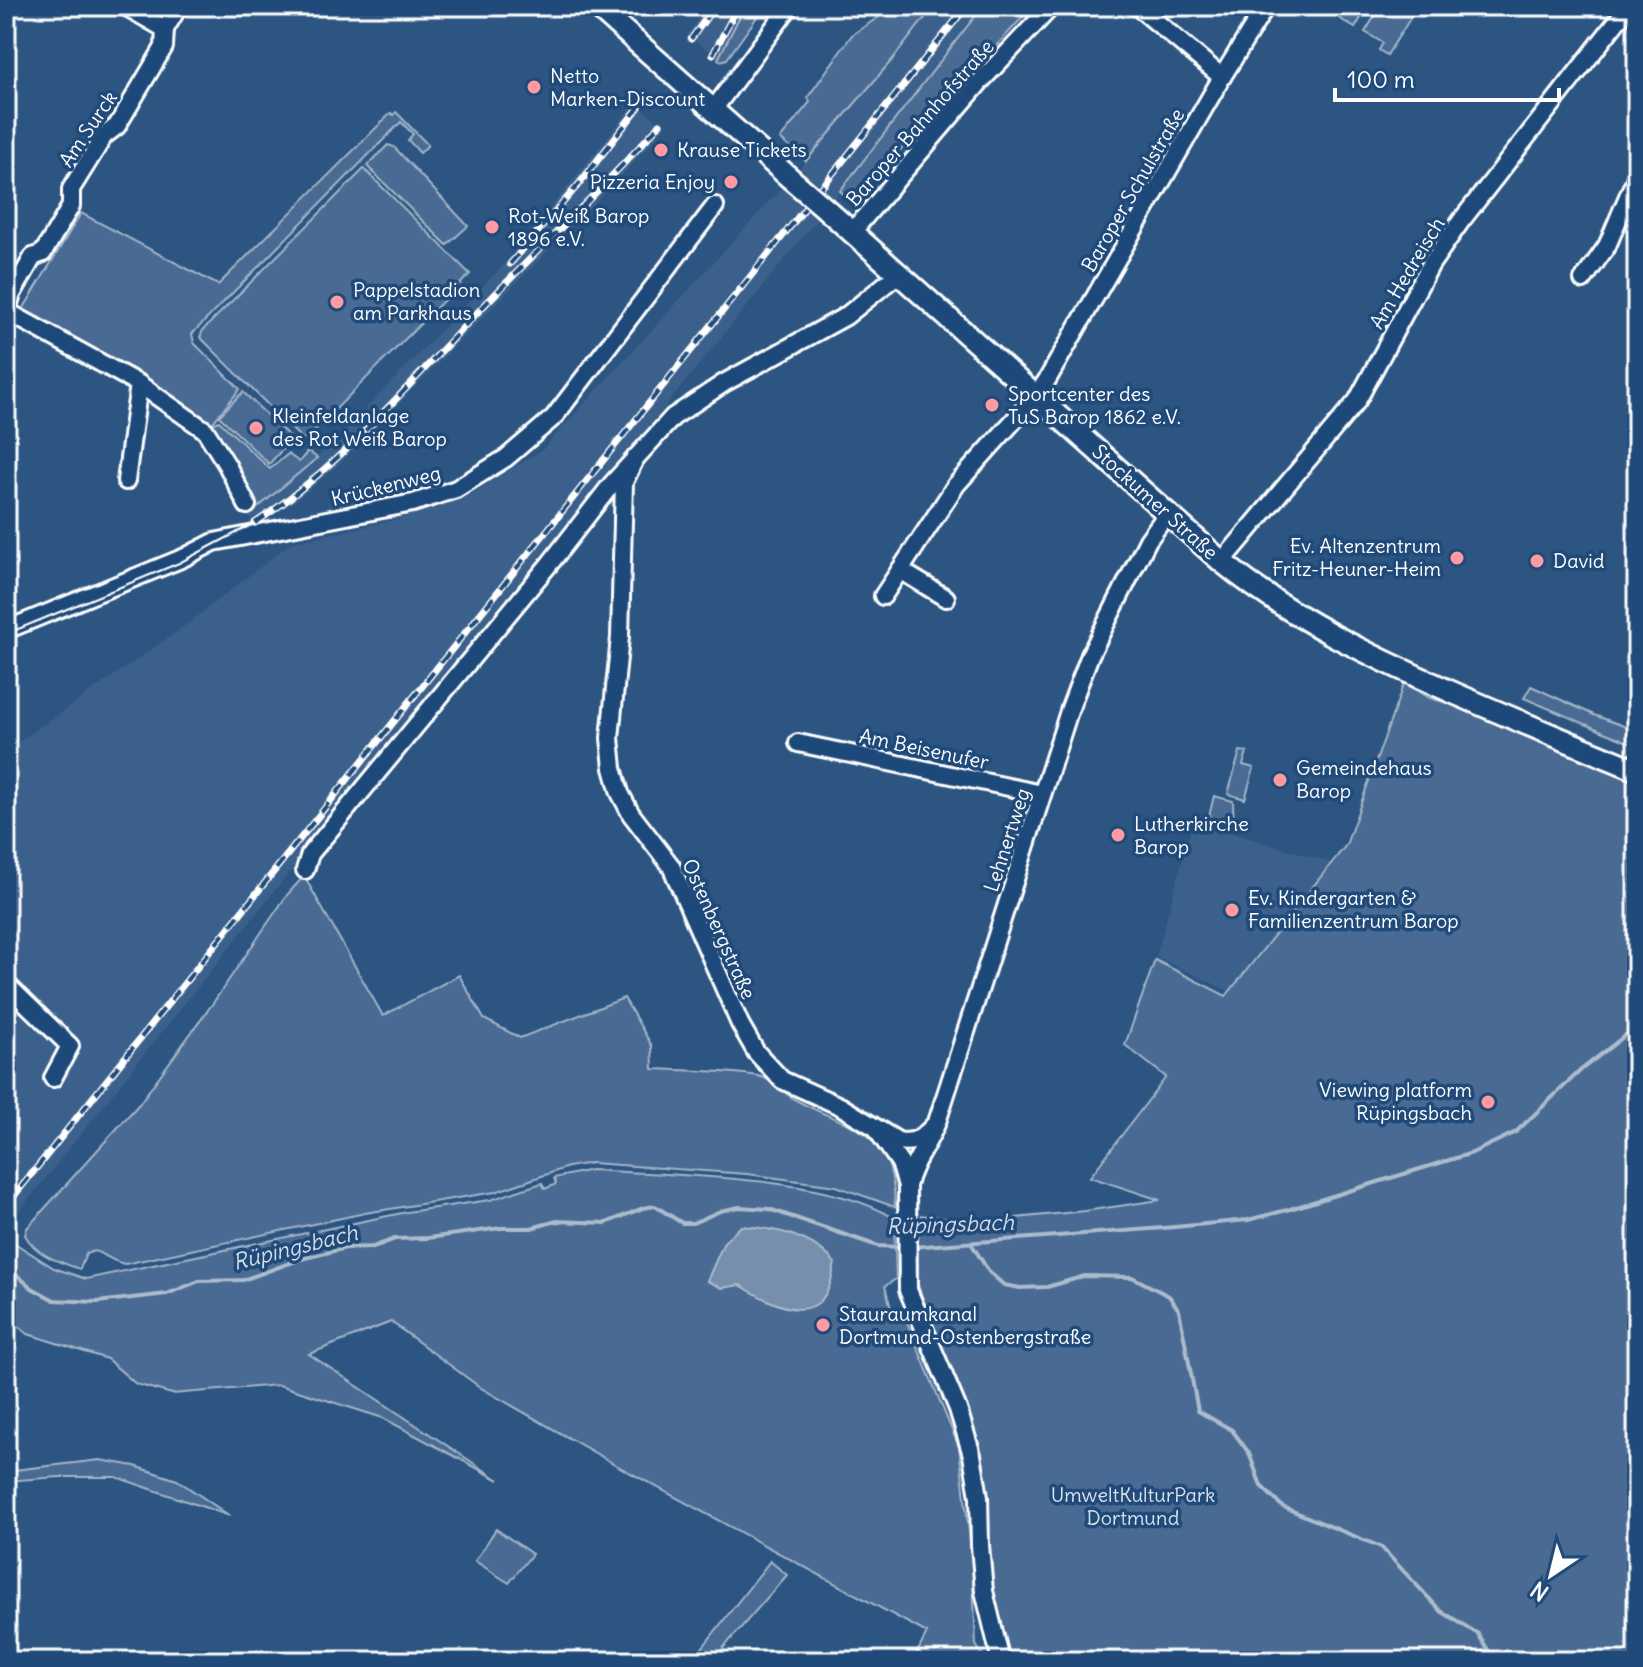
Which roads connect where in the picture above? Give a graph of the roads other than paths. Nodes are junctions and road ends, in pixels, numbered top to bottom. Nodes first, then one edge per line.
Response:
1 (125, 6) edge
2 (179, 6) edge
3 (596, 6) edge
4 (790, 6) edge
5 (1052, 6) edge
6 (1137, 6) edge
7 (1266, 6) edge
8 (1633, 7) edge
9 (165, 29) junction
10 (1222, 77) junction
11 (713, 110) junction
12 (1637, 175) edge
13 (715, 206) dead end
14 (852, 232) junction
15 (897, 275) junction
16 (1583, 280) dead end
17 (6, 312) edge
18 (139, 384) junction
19 (1036, 396) junction
20 (636, 457) junction
21 (126, 481) dead end
22 (247, 505) dead end
23 (1167, 514) junction
24 (1222, 562) junction
25 (900, 570) junction
26 (883, 596) dead end
27 (946, 598) dead end
28 (6, 630) edge
29 (798, 743) dead end
30 (1637, 770) edge
31 (1042, 794) junction
32 (305, 870) dead end
33 (6, 984) edge
34 (53, 1078) dead end
35 (937, 1122) junction
36 (873, 1125) junction
37 (907, 1186) junction
38 (1001, 1661) edge

1 - 9 street
2 - 9 street, Am Surck
3 - 11 main road, Stockumer Straße
4 - 11 street
5 - 14 street, Baroper Bahnhofstraße
6 - 10 street
7 - 10 street, Baroper Schulstraße
8 - 24 street, Am Hedreisch
9 - 17 street, Am Surck
10 - 19 street, Baroper Schulstraße
11 - 14 main road, Stockumer Straße, bridge
12 - 16 street
13 - 28 street, Krückenweg
14 - 15 main road, Stockumer Straße
15 - 19 main road, Stockumer Straße
15 - 20 street, Ostenbergstraße
17 - 18 street
18 - 21 street
18 - 22 street
19 - 23 main road, Stockumer Straße
19 - 25 street, Baroper Schulstraße
20 - 32 street, Ostenbergstraße
20 - 36 street, Ostenbergstraße
23 - 24 main road, Stockumer Straße
23 - 31 street, Lehnertweg
24 - 30 main road, Stockumer Straße
25 - 26 street, Baroper Schulstraße
25 - 27 street
29 - 31 street, Am Beisenufer
31 - 35 street, Lehnertweg
33 - 34 street
35 - 36 street, Ostenbergstraße
35 - 37 street, Lehnertweg
36 - 37 street, Ostenbergstraße
37 - 38 street, Ostenbergstraße

